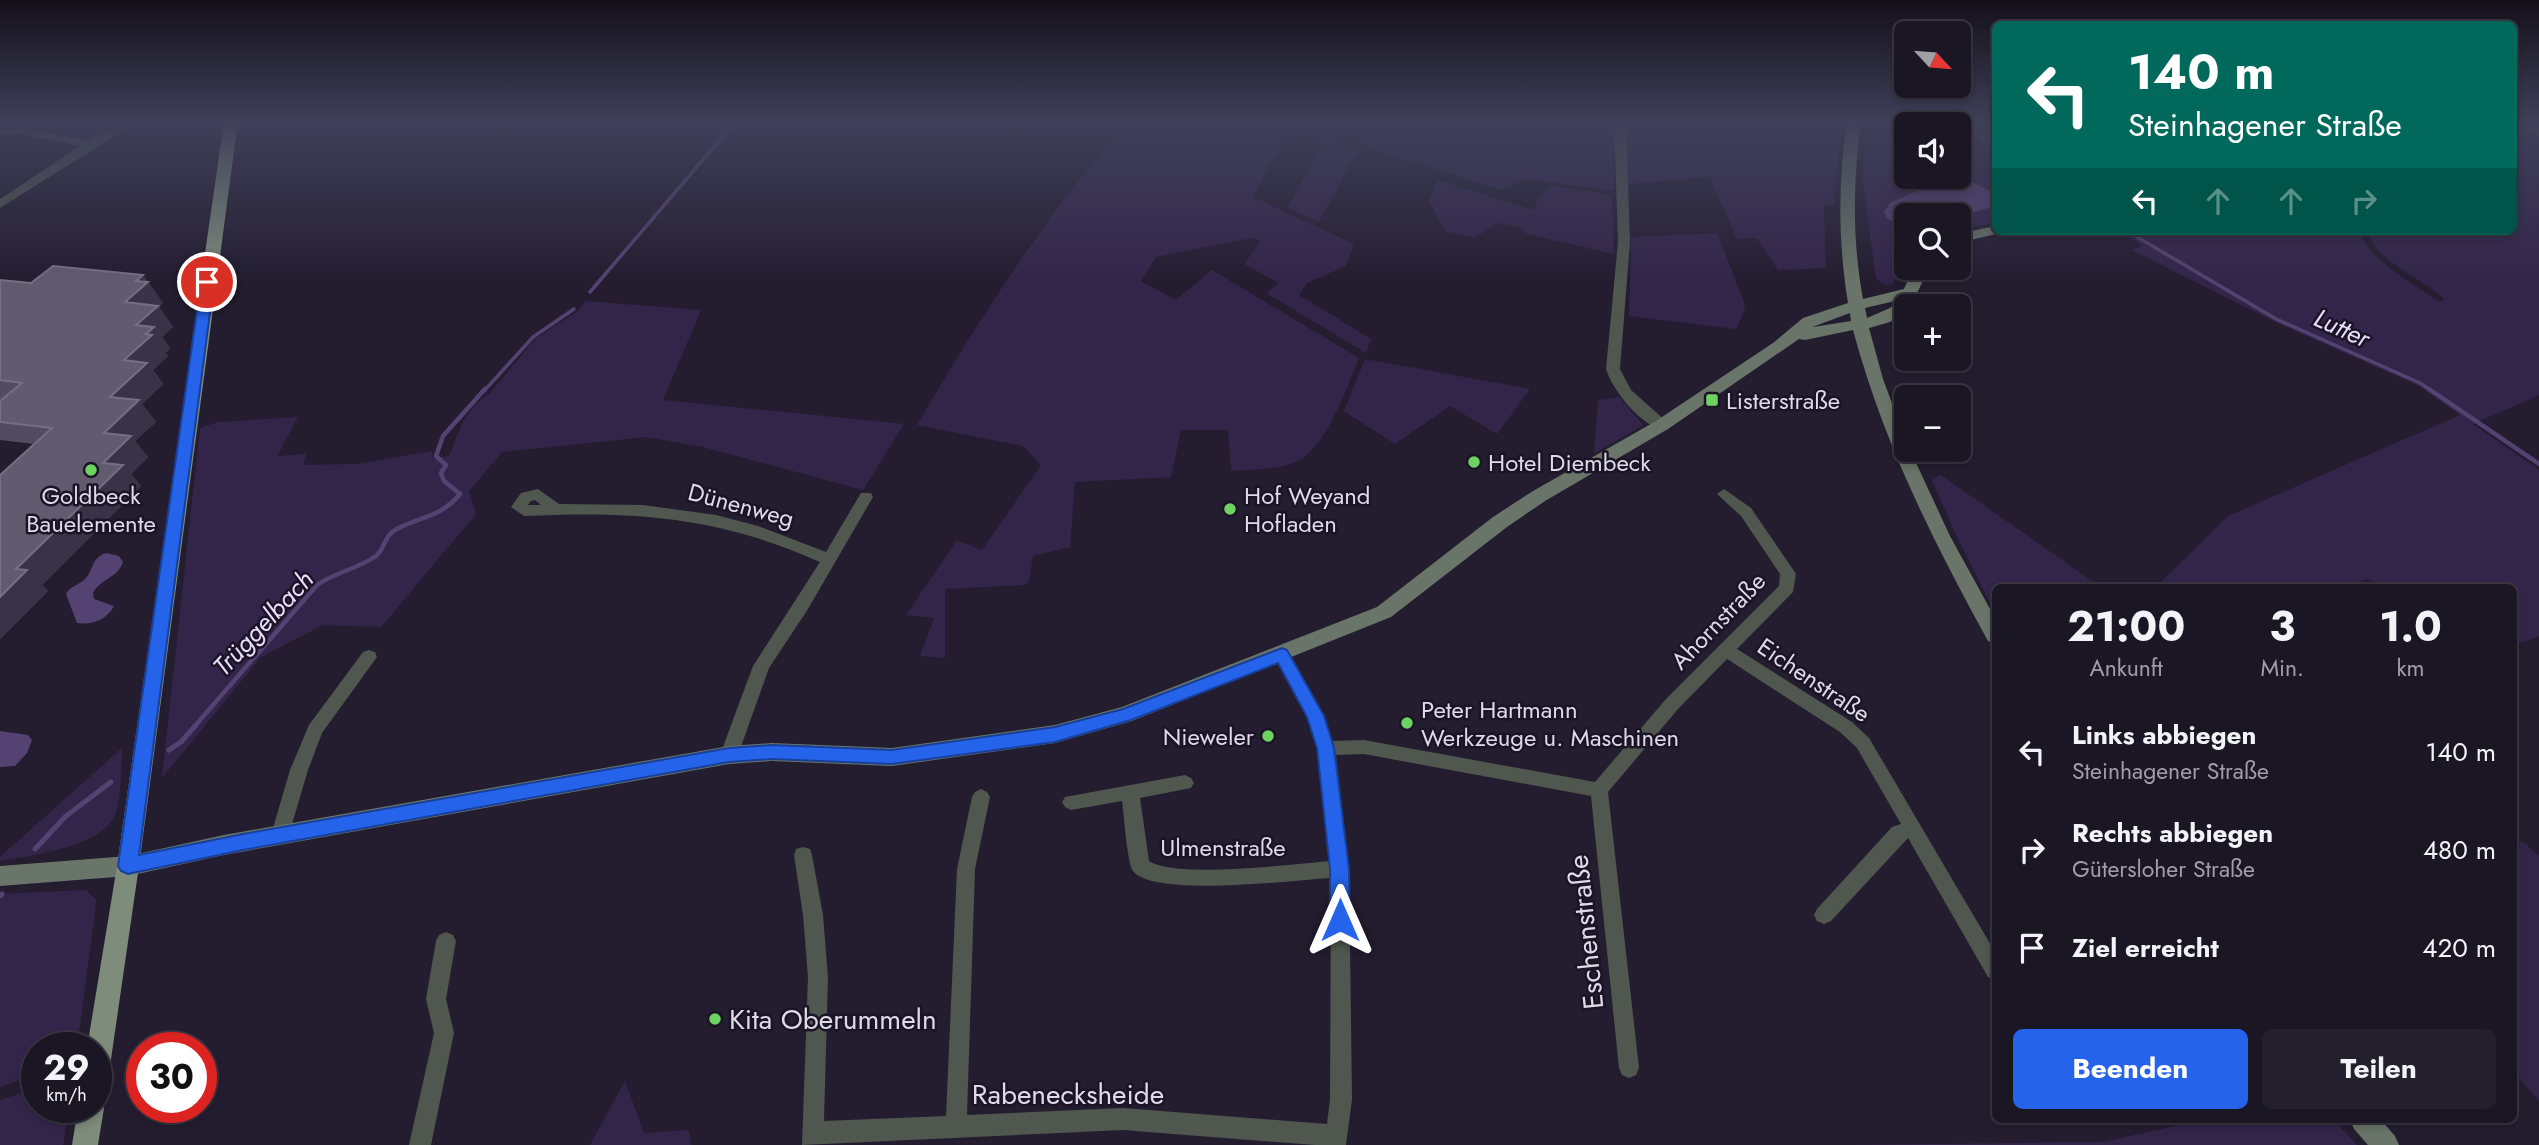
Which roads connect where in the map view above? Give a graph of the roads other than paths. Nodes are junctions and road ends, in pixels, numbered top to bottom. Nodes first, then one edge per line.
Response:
1 (44, 174) edge
2 (223, 174) edge
3 (1622, 174) edge
4 (1847, 174) edge
5 (0, 204) edge
6 (1992, 231) edge
7 (1971, 236) edge
8 (1915, 280) edge
9 (1859, 315) junction
10 (1662, 425) junction
11 (1724, 494) dead end
12 (866, 496) dead end
13 (555, 509) dead end
14 (828, 559) junction
15 (1992, 631) edge
16 (1725, 649) junction
17 (1282, 655) junction
18 (369, 657) dead end
19 (1326, 748) junction
20 (729, 755) junction
21 (1185, 783) dead end
22 (1599, 790) junction
23 (1130, 792) junction
24 (981, 797) dead end
25 (1071, 802) dead end
26 (1914, 828) junction
27 (280, 835) junction
28 (803, 855) dead end
29 (128, 866) junction
30 (1340, 869) junction
31 (0, 876) edge
32 (1824, 915) dead end
33 (446, 941) dead end
34 (1992, 965) edge
35 (102, 1032) edge
36 (1629, 1068) dead end
37 (89, 1123) edge
38 (2366, 1123) edge
39 (956, 1124) junction
40 (813, 1138) edge
41 (1336, 1141) edge
42 (85, 1145) edge
43 (420, 1145) edge
44 (2386, 1145) edge

1 - 5 street
2 - 29 main road
3 - 10 street
4 - 9 main road
6 - 7 main road
8 - 9 main road
9 - 10 main road
9 - 15 main road
10 - 17 main road
11 - 16 street, Ahornstraße
12 - 14 street
13 - 14 street, Dünenweg
14 - 20 street
16 - 22 street, Ahornstraße
16 - 26 street, Eichenstraße
17 - 19 street
17 - 20 main road
18 - 27 street
19 - 22 street
19 - 30 street
20 - 27 main road
21 - 23 street
22 - 36 street, Eschenstraße
23 - 25 street
23 - 30 street, Ulmenstraße
24 - 39 street
26 - 32 street
26 - 34 street, Eichenstraße
27 - 29 main road
28 - 40 street
29 - 31 main road
29 - 35 main road
30 - 41 street
33 - 43 street
37 - 42 main road
38 - 44 main road
39 - 40 street, Rabenecksheide
39 - 41 street, Rabenecksheide

